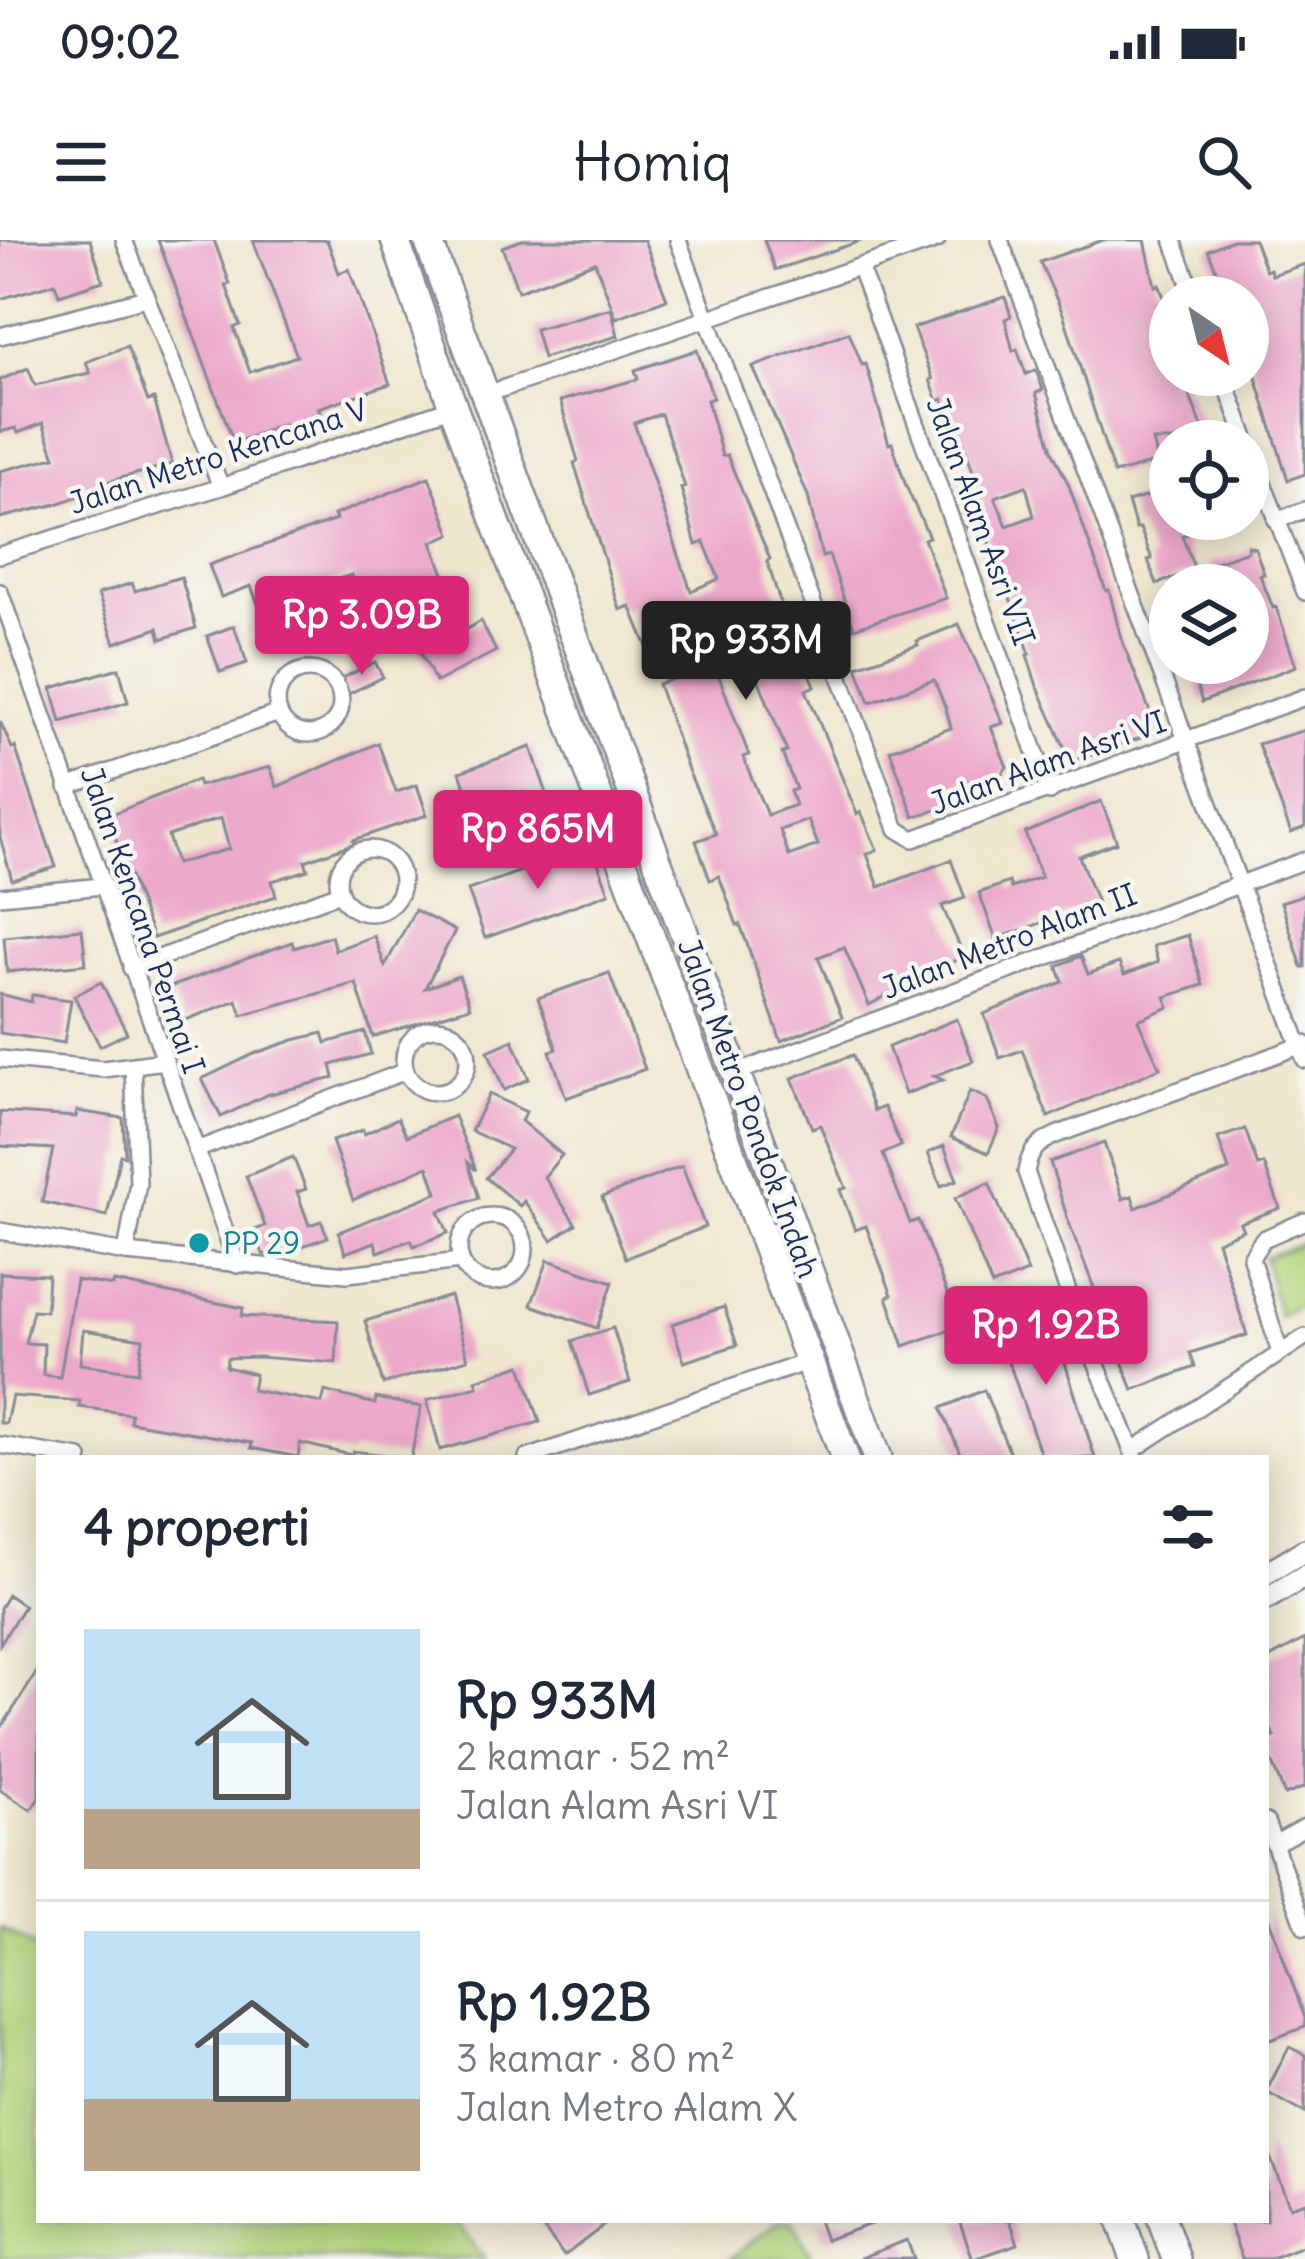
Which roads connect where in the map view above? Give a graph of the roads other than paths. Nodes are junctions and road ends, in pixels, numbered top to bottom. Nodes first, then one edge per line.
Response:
1 (124, 240) edge
2 (395, 240) edge
3 (428, 240) edge
4 (678, 240) edge
5 (937, 240) edge
6 (1000, 240) edge
7 (1173, 240) edge
8 (860, 268) junction
9 (1186, 276) edge
10 (146, 298) junction
11 (706, 320) junction
12 (0, 336) edge
13 (484, 394) junction
14 (453, 407) junction
15 (221, 487) junction
16 (1269, 500) edge
17 (1305, 510) edge
18 (1276, 520) junction
19 (0, 555) edge
20 (0, 592) edge
21 (1305, 592) edge
22 (1305, 697) edge
23 (279, 713) junction
24 (1189, 739) junction
25 (67, 787) junction
26 (1050, 792) junction
27 (1305, 860) edge
28 (1239, 884) junction
29 (102, 886) junction
30 (340, 893) junction
31 (0, 896) edge
32 (131, 968) junction
33 (1303, 1050) edge
34 (0, 1059) edge
35 (164, 1061) junction
36 (133, 1066) junction
37 (406, 1071) junction
38 (733, 1074) junction
39 (196, 1150) junction
40 (1305, 1221) edge
41 (0, 1231) edge
42 (126, 1253) junction
43 (461, 1261) junction
44 (237, 1265) junction
45 (1305, 1337) edge
46 (1280, 1353) junction
47 (807, 1362) junction
48 (0, 1445) edge
49 (1134, 1454) edge
50 (62, 1455) edge
51 (536, 1455) edge
52 (844, 1455) edge
53 (877, 1455) edge
54 (1305, 1550) edge
55 (1269, 1572) edge
56 (1305, 1576) edge
57 (1269, 1597) edge
58 (1305, 1827) edge
59 (1269, 1830) edge
60 (1274, 1844) junction
61 (1305, 1927) edge
62 (1122, 2223) edge
63 (1163, 2223) edge
64 (1135, 2259) edge
65 (1176, 2259) edge

1 - 10 street
2 - 14 highway, Jalan Metro Pondok Indah
3 - 13 highway, Jalan Metro Pondok Indah
4 - 11 street
5 - 8 street
6 - 24 street
7 - 9 street
8 - 11 street
8 - 26 street, Jalan Alam Asri VII
10 - 12 street
10 - 15 street
11 - 13 street
11 - 26 street, Jalan Alam Asri VI
13 - 38 highway, Jalan Metro Pondok Indah
14 - 15 street, Jalan Metro Kencana V
14 - 47 highway, Jalan Metro Pondok Indah
15 - 19 street, Jalan Metro Kencana V
16 - 18 street
17 - 18 street
18 - 21 street
20 - 25 street, Jalan Kencana Permai I
22 - 24 street, Jalan Alam Asri VI
23 - 23 street
23 - 25 street
24 - 26 street, Jalan Alam Asri VI
24 - 28 street
25 - 29 street, Jalan Kencana Permai I
27 - 28 street, Jalan Metro Alam II
28 - 33 street
28 - 38 street, Jalan Metro Alam II
29 - 31 street
29 - 32 street, Jalan Kencana Permai I
30 - 30 street
30 - 32 street
32 - 35 street, Jalan Kencana Permai I
33 - 49 street
34 - 36 street
35 - 36 street
35 - 39 street, Jalan Kencana Permai I
36 - 42 street
37 - 37 street
37 - 39 street
38 - 53 highway, Jalan Metro Pondok Indah
39 - 44 street, Jalan Kencana Permai I
40 - 46 street
41 - 42 street
42 - 44 street
43 - 43 street
43 - 44 street
45 - 46 street
46 - 49 street
47 - 51 street
47 - 52 highway, Jalan Metro Pondok Indah
48 - 50 street
54 - 55 street
56 - 57 street
58 - 60 street
59 - 60 street
60 - 61 street
62 - 64 highway
63 - 65 highway

